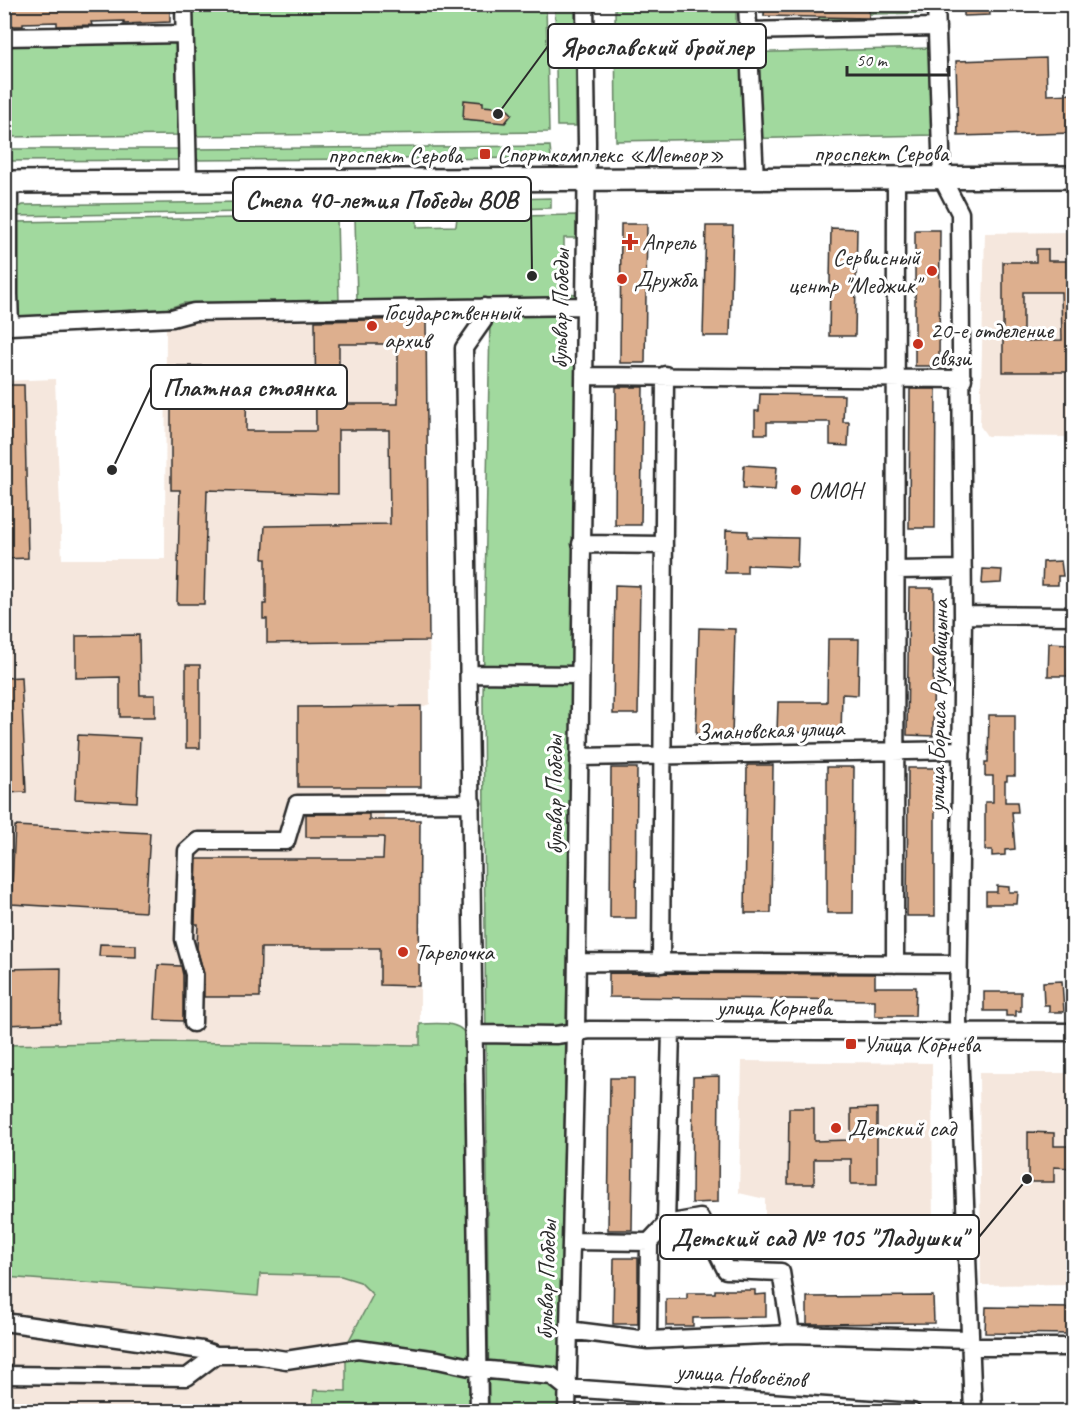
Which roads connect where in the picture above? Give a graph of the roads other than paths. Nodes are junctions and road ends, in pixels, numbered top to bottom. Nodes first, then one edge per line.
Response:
1 (184, 4) edge
2 (585, 4) edge
3 (747, 4) edge
4 (936, 4) edge
5 (937, 27) junction
6 (748, 31) junction
7 (184, 34) junction
8 (4, 37) edge
9 (1074, 177) edge
10 (896, 178) junction
11 (942, 178) junction
12 (586, 179) junction
13 (754, 180) junction
14 (188, 181) junction
15 (7, 182) edge
16 (7, 294) edge
17 (585, 306) junction
18 (484, 307) junction
19 (665, 375) junction
20 (584, 376) junction
21 (896, 378) junction
22 (963, 380) junction
23 (581, 544) junction
24 (664, 544) junction
25 (963, 569) junction
26 (896, 570) junction
27 (963, 615) junction
28 (1074, 616) edge
29 (470, 674) junction
30 (579, 675) junction
31 (962, 750) junction
32 (896, 751) junction
33 (579, 757) junction
34 (661, 757) junction
35 (472, 803) junction
36 (577, 962) junction
37 (661, 964) junction
38 (895, 964) junction
39 (958, 964) junction
40 (193, 1023) dead end
41 (576, 1031) junction
42 (671, 1031) junction
43 (958, 1031) junction
44 (1074, 1032) edge
45 (475, 1034) junction
46 (666, 1224) junction
47 (571, 1241) junction
48 (650, 1242) junction
49 (4, 1322) edge
50 (568, 1330) junction
51 (791, 1334) junction
52 (648, 1340) junction
53 (970, 1343) junction
54 (1074, 1347) edge
55 (216, 1355) junction
56 (479, 1370) junction
57 (4, 1375) edge
58 (567, 1388) junction
59 (868, 1410) edge
60 (479, 1412) edge
61 (567, 1412) edge
62 (912, 1412) edge
63 (973, 1412) edge

1 - 7 street
2 - 12 street, бульвар Победы
3 - 6 street
4 - 5 street, улица Бориса Рукавицына
5 - 6 street
5 - 11 street, улица Бориса Рукавицына
6 - 13 street
7 - 8 street
7 - 14 street
9 - 11 main road, проспект Серова
10 - 11 main road, проспект Серова
10 - 13 main road, проспект Серова
10 - 21 street
11 - 22 street, улица Бориса Рукавицына
12 - 13 main road, проспект Серова
12 - 14 main road, проспект Серова
12 - 17 street, бульвар Победы
14 - 15 main road, проспект Серова
15 - 16 street
16 - 18 street
17 - 18 street
17 - 20 street, бульвар Победы
18 - 29 street
19 - 20 street
19 - 21 street
19 - 24 street
20 - 23 street, бульвар Победы
21 - 22 street
21 - 26 street
22 - 25 street, улица Бориса Рукавицына
23 - 24 street
23 - 30 street, бульвар Победы
24 - 34 street
25 - 26 street
25 - 27 street, улица Бориса Рукавицына
26 - 32 street
27 - 28 street
27 - 31 street, улица Бориса Рукавицына
29 - 30 street
29 - 35 street
30 - 33 street, бульвар Победы
31 - 32 street, Змановская улица
31 - 39 street, улица Бориса Рукавицына
32 - 34 street, Змановская улица
32 - 38 street
33 - 34 street, Змановская улица
33 - 36 street, бульвар Победы
34 - 37 street
35 - 40 street
35 - 45 street
36 - 37 street
36 - 41 street, бульвар Победы
37 - 38 street
38 - 39 street
39 - 43 street, улица Бориса Рукавицына
41 - 42 street, улица Корнева
41 - 45 street, улица Корнева
41 - 47 street, бульвар Победы
42 - 43 street, улица Корнева
42 - 46 street
43 - 44 street, улица Корнева
43 - 53 street, улица Бориса Рукавицына
45 - 56 street
46 - 48 street
46 - 51 street
47 - 48 street
47 - 50 street, бульвар Победы
48 - 52 street
49 - 55 street
50 - 52 street
50 - 58 street, бульвар Победы
51 - 52 street
51 - 53 street
53 - 54 street
53 - 63 street, улица Бориса Рукавицына
55 - 56 street
55 - 57 street
56 - 58 street
56 - 60 street
58 - 59 street, улица Новосёлов
58 - 61 street, бульвар Победы
59 - 62 street, улица Новосёлов

